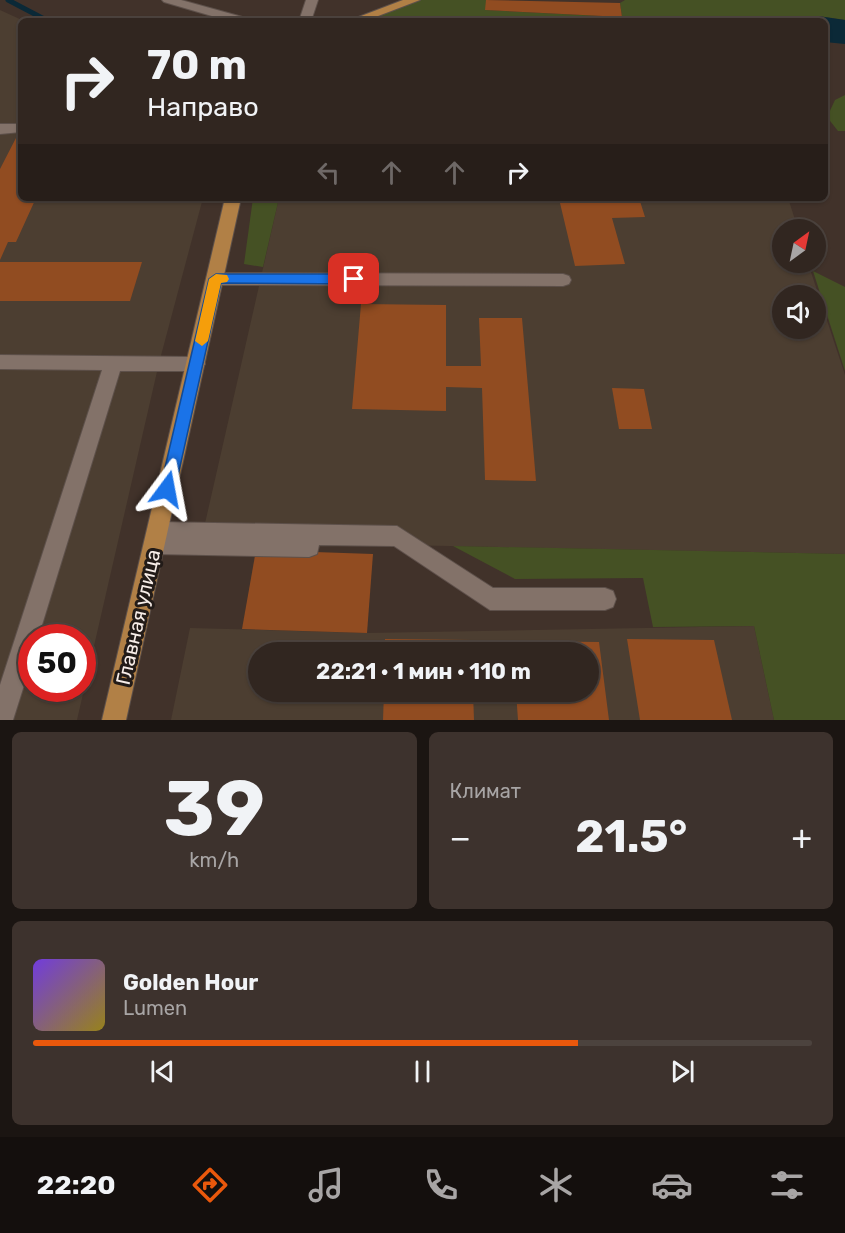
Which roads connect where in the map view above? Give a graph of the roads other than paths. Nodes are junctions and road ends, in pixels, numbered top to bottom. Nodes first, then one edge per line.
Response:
1 (168, 0) edge
2 (312, 0) edge
3 (414, 0) edge
4 (231, 18) edge
5 (306, 18) edge
6 (363, 18) edge
7 (18, 128) edge
8 (0, 130) edge
9 (233, 201) edge
10 (216, 279) junction
11 (563, 280) dead end
12 (0, 362) edge
13 (113, 363) junction
14 (196, 364) junction
15 (156, 538) junction
16 (309, 547) dead end
17 (605, 599) dead end
18 (1, 720) edge
19 (114, 720) edge

1 - 4 street
2 - 5 street
3 - 6 main road
7 - 8 street
9 - 10 main road, Главная улица
10 - 11 street
10 - 14 main road, Главная улица
12 - 13 street
13 - 14 street
13 - 18 street
14 - 15 main road, Главная улица
15 - 16 street
15 - 17 street
15 - 19 main road, Главная улица

